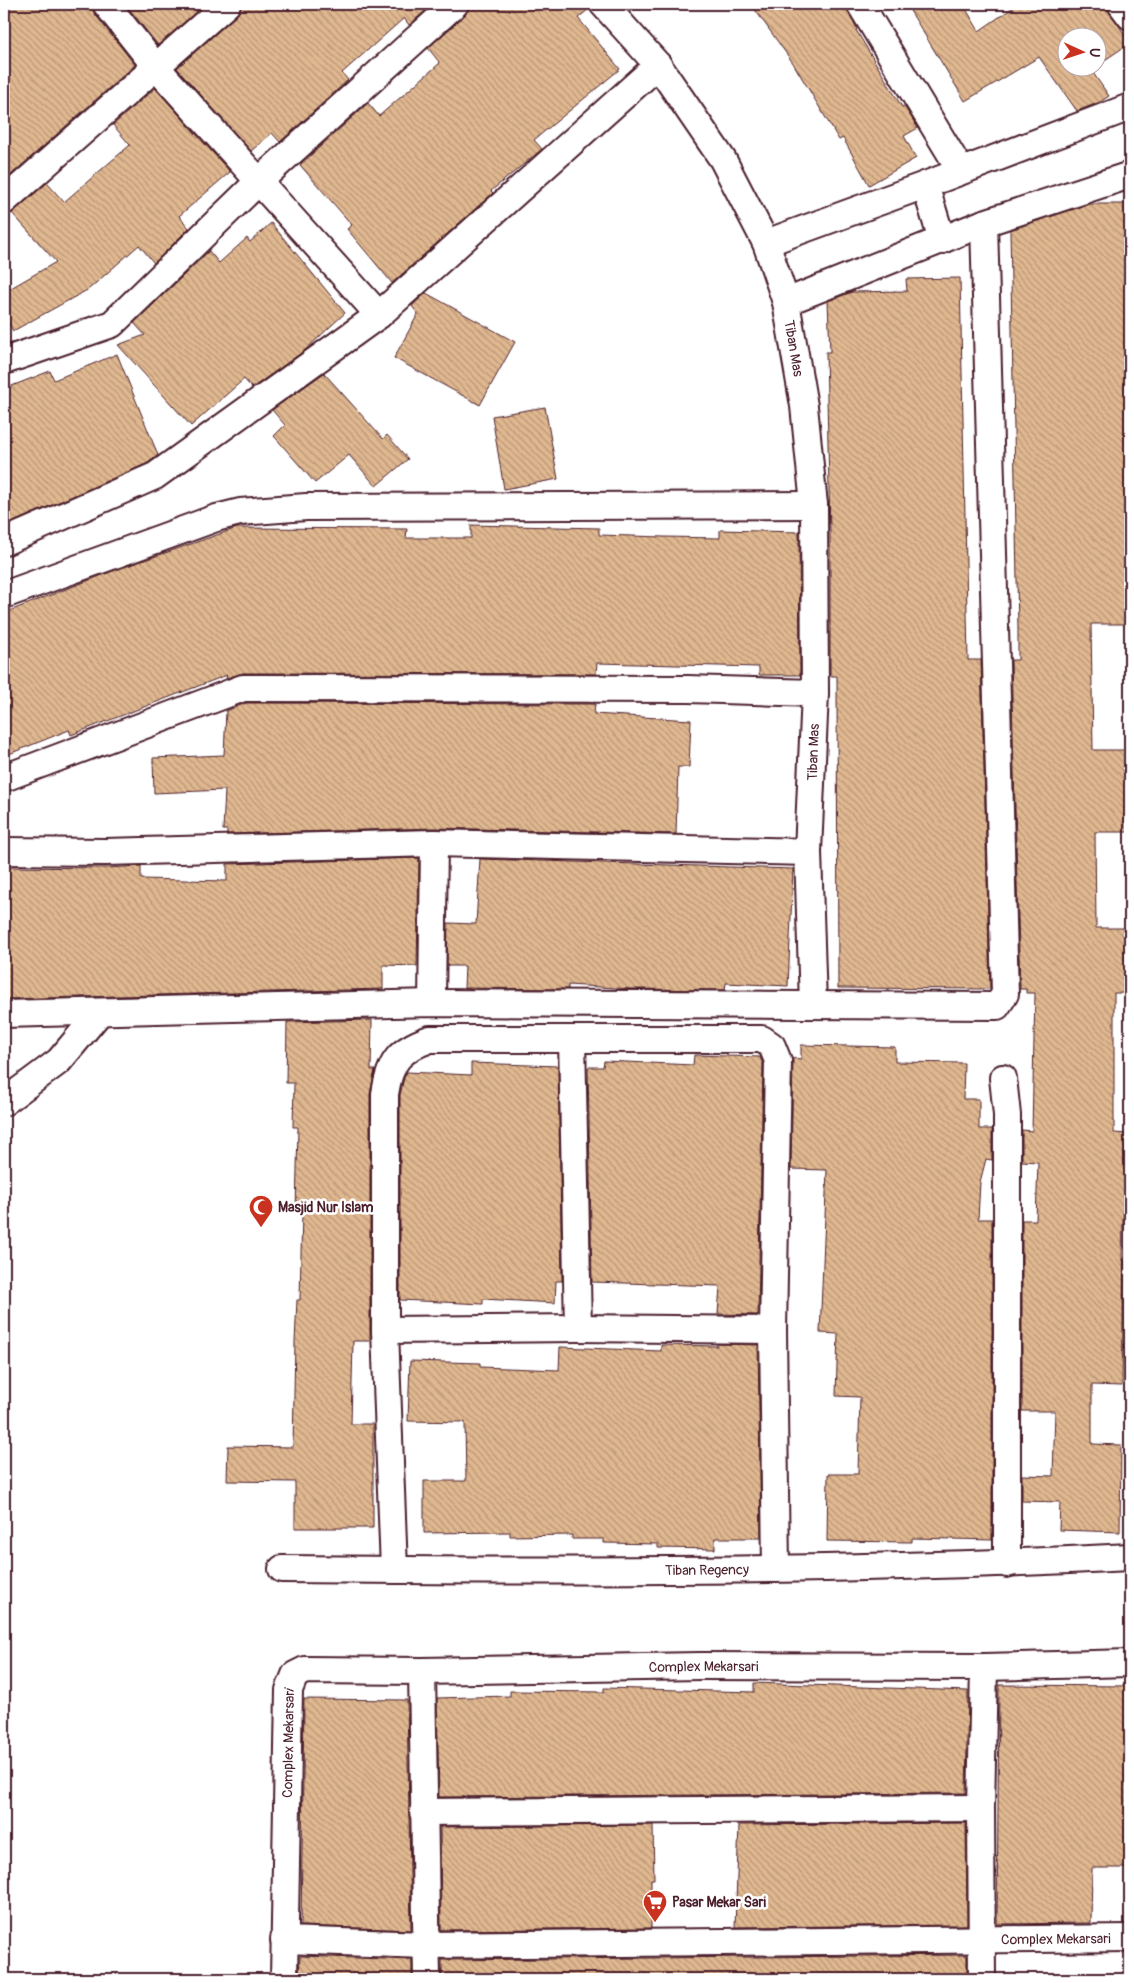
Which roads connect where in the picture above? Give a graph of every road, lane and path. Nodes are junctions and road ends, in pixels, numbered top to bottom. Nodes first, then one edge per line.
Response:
1 (106, 4) edge
2 (227, 4) edge
3 (455, 4) edge
4 (603, 4) edge
5 (860, 4) edge
6 (1121, 4) edge
7 (1130, 16) edge
8 (658, 66) junction
9 (156, 67) junction
10 (1130, 107) edge
11 (961, 170) junction
12 (1130, 175) edge
13 (258, 182) junction
14 (925, 185) junction
15 (4, 201) edge
16 (984, 223) junction
17 (942, 240) junction
18 (766, 243) junction
19 (786, 302) junction
20 (379, 315) junction
21 (4, 361) edge
22 (814, 505) junction
23 (4, 542) edge
24 (4, 595) edge
25 (815, 693) junction
26 (4, 778) edge
27 (434, 843) junction
28 (4, 851) edge
29 (808, 852) junction
30 (432, 1003) junction
31 (813, 1005) junction
32 (100, 1012) junction
33 (4, 1014) edge
34 (572, 1039) junction
35 (1003, 1078) dead end
36 (4, 1102) edge
37 (578, 1328) junction
38 (385, 1330) junction
39 (773, 1330) junction
40 (1130, 1557) edge
41 (1007, 1564) junction
42 (282, 1569) dead end
43 (776, 1569) junction
44 (394, 1570) junction
45 (1130, 1663) edge
46 (984, 1666) junction
47 (422, 1671) junction
48 (981, 1808) junction
49 (423, 1812) junction
50 (982, 1938) junction
51 (1130, 1938) edge
52 (284, 1940) junction
53 (425, 1945) junction
54 (284, 1979) edge
55 (427, 1979) edge
56 (982, 1979) edge

1 - 9 street
2 - 9 street
3 - 13 street
4 - 8 street, Tiban Mas
5 - 11 street
6 - 7 street
8 - 18 street, Tiban Mas
8 - 20 street
9 - 13 street
9 - 15 street
10 - 11 street
11 - 14 street
12 - 16 street, Tiban Mas
13 - 20 street
13 - 21 street
14 - 17 street
14 - 18 street
16 - 17 street, Tiban Mas
16 - 31 street
17 - 19 street, Tiban Mas
18 - 19 street, Tiban Mas
19 - 22 street, Tiban Mas
20 - 23 street
22 - 24 street
22 - 25 street, Tiban Mas
25 - 26 street
25 - 29 street, Tiban Mas
27 - 28 street
27 - 29 street
27 - 30 street
29 - 31 street, Tiban Mas
30 - 31 street
30 - 32 street
32 - 33 street
32 - 36 street
34 - 37 street
34 - 38 street
34 - 39 street
35 - 41 street
37 - 38 street
37 - 39 street
38 - 44 street
39 - 43 street
40 - 41 street, Tiban Regency
41 - 43 street, Tiban Regency
42 - 44 street, Tiban Regency
43 - 44 street, Tiban Regency
45 - 46 street, Complex Mekarsari
46 - 47 street, Complex Mekarsari
46 - 48 street, Complex Mekarsari
47 - 49 street
47 - 52 street, Complex Mekarsari
48 - 49 street
48 - 50 street, Complex Mekarsari
49 - 53 street
50 - 51 street, Complex Mekarsari
50 - 53 street, Complex Mekarsari
50 - 56 street, Complex Mekarsari
52 - 53 street, Complex Mekarsari
52 - 54 street, Complex Mekarsari
53 - 55 street

